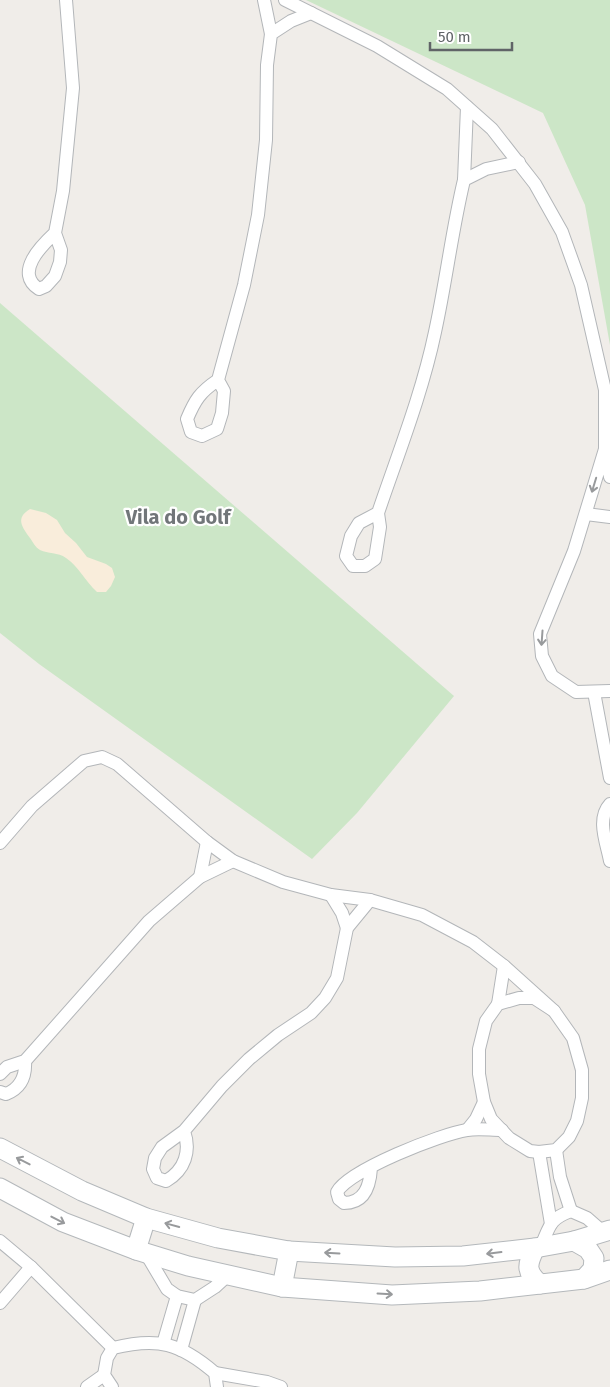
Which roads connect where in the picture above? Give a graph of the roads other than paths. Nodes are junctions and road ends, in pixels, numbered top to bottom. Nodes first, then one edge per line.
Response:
1 (66, 0) edge
2 (264, 0) edge
3 (285, 0) edge
4 (311, 13) junction
5 (272, 34) junction
6 (467, 107) junction
7 (519, 162) junction
8 (464, 180) junction
9 (55, 233) dead end
10 (218, 380) dead end
11 (605, 449) junction
12 (610, 477) edge
13 (378, 513) dead end
14 (586, 514) junction
15 (610, 516) edge
16 (594, 692) junction
17 (610, 692) edge
18 (610, 778) edge
19 (610, 804) edge
20 (207, 842) junction
21 (0, 843) edge
22 (233, 861) junction
23 (610, 861) edge
24 (200, 877) junction
25 (331, 895) junction
26 (370, 900) junction
27 (347, 928) junction
28 (504, 966) junction
29 (498, 1004) junction
30 (554, 1011) junction
31 (25, 1061) junction
32 (0, 1074) edge
33 (0, 1092) edge
34 (484, 1102) junction
35 (468, 1129) junction
36 (502, 1130) junction
37 (184, 1131) dead end
38 (0, 1148) edge
39 (556, 1150) junction
40 (538, 1152) junction
41 (371, 1168) dead end
42 (0, 1188) edge
43 (571, 1211) junction
44 (146, 1218) junction
45 (551, 1224) junction
46 (606, 1231) edge
47 (0, 1241) edge
48 (574, 1241) junction
49 (538, 1247) junction
50 (140, 1251) junction
51 (290, 1251) junction
52 (31, 1267) junction
53 (610, 1270) edge
54 (228, 1275) junction
55 (584, 1279) junction
56 (540, 1284) junction
57 (282, 1287) junction
58 (177, 1296) junction
59 (195, 1300) junction
60 (0, 1303) edge
61 (163, 1344) junction
62 (113, 1348) junction
63 (181, 1350) junction
64 (215, 1373) junction
65 (104, 1375) junction
66 (87, 1387) edge
67 (112, 1387) edge
68 (217, 1387) edge
69 (280, 1387) edge

1 - 9 street
2 - 5 street
3 - 4 street
4 - 5 street
4 - 6 street
5 - 10 street
6 - 7 street
6 - 8 street
7 - 8 street
7 - 11 street
8 - 13 street
11 - 12 street
11 -> 14 street
14 - 15 street
14 -> 16 street
16 - 17 street
16 - 18 street
19 - 23 street
20 - 21 street
20 - 22 street
20 - 24 street
22 - 24 street
22 - 25 street
24 - 31 street
25 - 26 street
25 - 27 street
26 - 27 street
26 - 28 street
27 - 37 street
28 - 29 street
28 - 30 street
29 - 30 street
29 - 34 street
30 - 39 street
31 - 32 street
31 - 33 street
34 - 35 street
34 - 36 street
35 - 36 street
35 - 41 street
36 - 40 street
44 -> 38 main road
39 - 40 street
39 - 43 street
40 - 45 street
42 -> 50 main road
43 - 45 street
43 - 46 street
44 - 50 main road
51 -> 44 main road
45 - 49 street
46 - 48 main road
47 - 52 street
48 - 49 main road
48 - 55 main road
49 -> 51 main road
49 - 56 main road
50 - 54 main road
50 - 58 street
51 - 57 main road
52 - 60 street
52 - 62 street
53 - 55 main road
54 - 57 main road
54 - 59 street
55 - 56 main road
57 -> 56 main road
58 - 59 street
58 - 61 street
59 - 63 street
61 - 62 street
61 - 63 street
62 - 65 street
63 - 64 street
64 - 68 street
64 - 69 street
65 - 66 street
65 - 67 street

